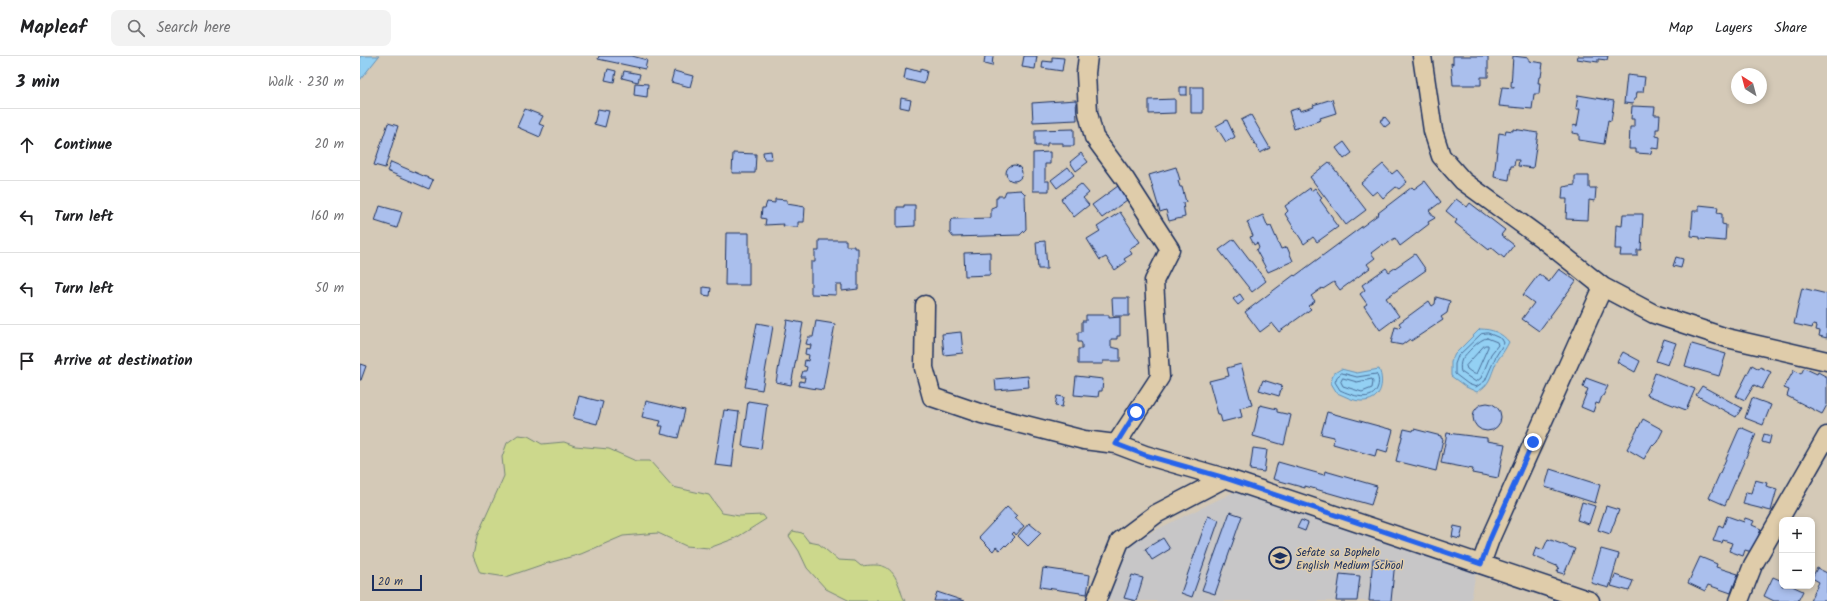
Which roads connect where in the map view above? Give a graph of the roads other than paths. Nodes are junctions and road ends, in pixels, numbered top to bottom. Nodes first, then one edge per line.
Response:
1 (1088, 56) edge
2 (1422, 56) edge
3 (1603, 287) junction
4 (925, 305) dead end
5 (1827, 361) edge
6 (1827, 436) edge
7 (1116, 444) junction
8 (1225, 478) junction
9 (1481, 564) junction
10 (1096, 601) edge
11 (1590, 601) edge
12 (1739, 601) edge

1 - 7 street
2 - 3 street
3 - 5 street
3 - 9 street
4 - 7 street
6 - 12 street
7 - 8 street
8 - 9 street
8 - 10 street
9 - 11 street

